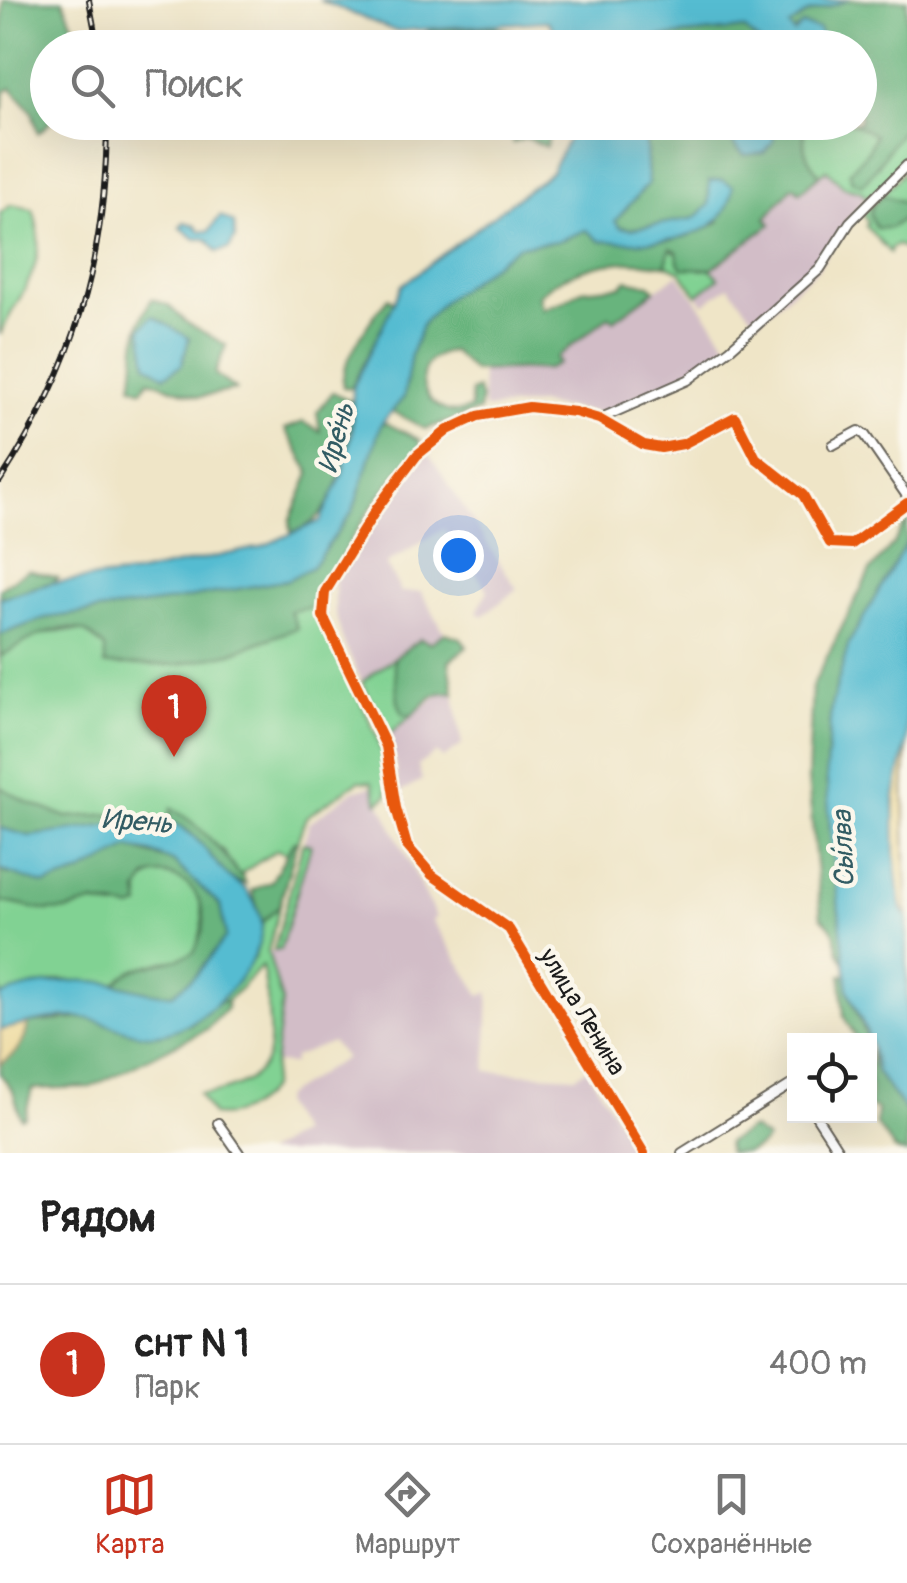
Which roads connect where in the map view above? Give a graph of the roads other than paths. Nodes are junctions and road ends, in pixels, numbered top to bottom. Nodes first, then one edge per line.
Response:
1 (907, 166) edge
2 (734, 416) joint
3 (599, 419) junction
4 (834, 445) dead end
5 (907, 496) edge
6 (907, 504) edge
7 (787, 1087) edge
8 (218, 1123) dead end
9 (821, 1123) edge
10 (239, 1153) edge
11 (644, 1153) edge
12 (682, 1153) edge
13 (840, 1153) edge

1 - 3 street
2 - 3 street, улица Ленина
2 - 6 street
3 - 11 street, улица Ленина
4 - 5 street
7 - 12 street
8 - 10 street
9 - 13 street

